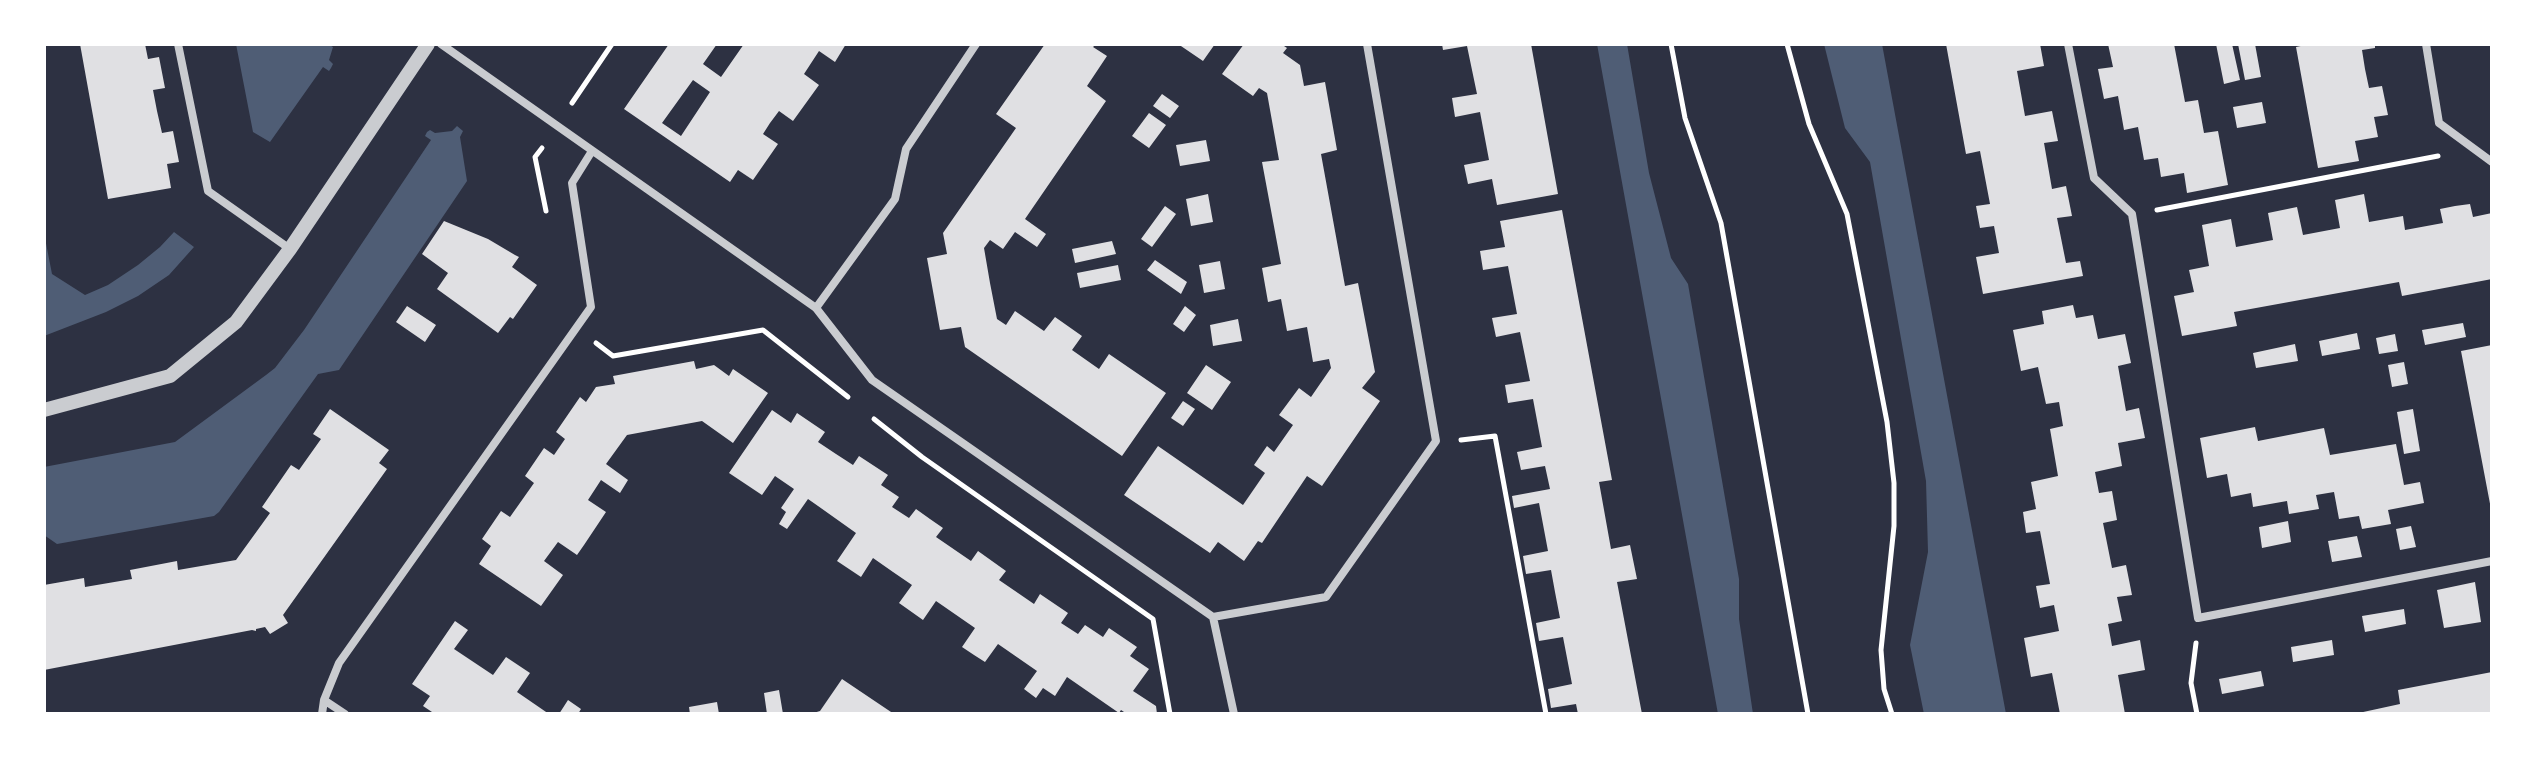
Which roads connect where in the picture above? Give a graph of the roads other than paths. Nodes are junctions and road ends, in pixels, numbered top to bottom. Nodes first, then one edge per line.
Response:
1 (178, 44) edge
2 (428, 44) edge
3 (441, 44) edge
4 (976, 44) edge
5 (1367, 44) edge
6 (2068, 44) edge
7 (2426, 44) edge
8 (592, 151) junction
9 (2492, 162) edge
10 (290, 249) junction
11 (816, 308) junction
12 (44, 410) edge
13 (2492, 561) edge
14 (1213, 617) junction
15 (324, 700) junction
16 (322, 714) edge
17 (345, 714) edge
18 (1234, 714) edge

1 - 10 street
2 - 10 street
3 - 8 street
4 - 11 street
5 - 14 street
6 - 13 street
7 - 9 street
8 - 11 street
8 - 15 street
10 - 12 street
11 - 14 street
14 - 18 street
15 - 16 street
15 - 17 street

